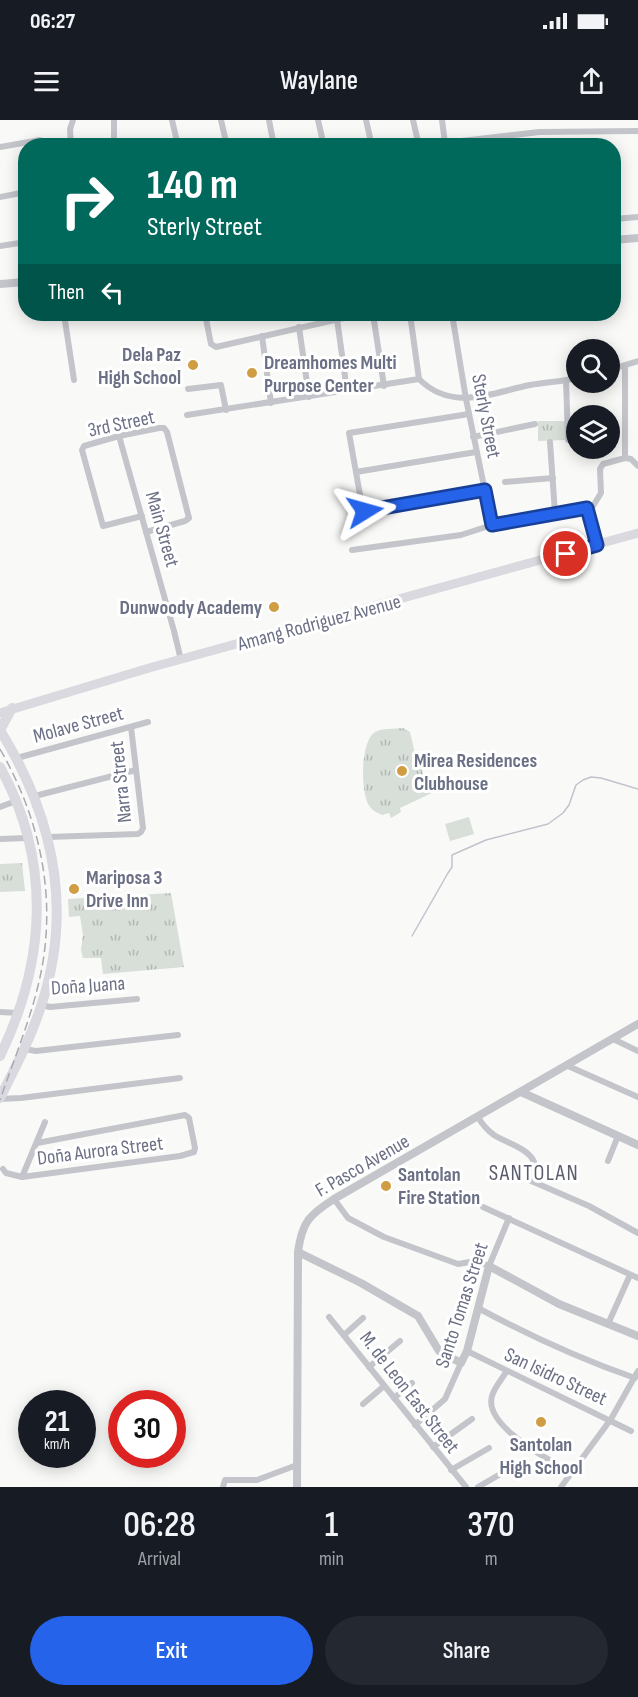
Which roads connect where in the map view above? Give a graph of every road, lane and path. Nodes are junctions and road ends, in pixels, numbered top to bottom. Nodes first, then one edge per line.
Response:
1 (72, 120) edge
2 (114, 120) edge
3 (172, 120) edge
4 (221, 120) edge
5 (269, 120) edge
6 (318, 120) edge
7 (366, 120) edge
8 (413, 120) edge
9 (442, 120) edge
10 (638, 131) edge
11 (71, 138) edge
12 (114, 138) edge
13 (176, 138) edge
14 (225, 138) edge
15 (272, 138) edge
16 (322, 138) edge
17 (370, 138) edge
18 (417, 138) edge
19 (444, 138) edge
20 (492, 138) edge
21 (18, 145) edge
22 (0, 147) edge
23 (18, 195) edge
24 (0, 197) edge
25 (638, 217) edge
26 (621, 218) edge
27 (638, 238) edge
28 (621, 239) edge
29 (18, 243) edge
30 (0, 246) edge
31 (18, 283) edge
32 (0, 284) edge
33 (65, 321) edge
34 (207, 321) edge
35 (328, 321) edge
36 (337, 321) edge
37 (374, 321) edge
38 (411, 321) edge
39 (453, 321) edge
40 (299, 327) junction
41 (262, 336) junction
42 (638, 361) edge
43 (625, 366) junction
44 (620, 367) edge
45 (419, 379) junction
46 (74, 380) dead end
47 (566, 380) edge
48 (384, 386) junction
49 (188, 390) dead end
50 (347, 391) junction
51 (309, 397) junction
52 (466, 399) junction
53 (271, 403) junction
54 (226, 410) junction
55 (187, 414) dead end
56 (469, 414) junction
57 (536, 424) dead end
58 (119, 436) junction
59 (473, 437) junction
60 (550, 442) dead end
61 (476, 452) junction
62 (625, 458) junction
63 (638, 466) edge
64 (356, 472) junction
65 (553, 478) junction
66 (505, 482) dead end
67 (485, 490) junction
68 (587, 508) junction
69 (555, 513) junction
70 (142, 516) junction
71 (492, 525) junction
72 (146, 532) junction
73 (638, 533) edge
74 (597, 545) junction
75 (352, 550) dead end
76 (183, 659) junction
77 (12, 708) junction
78 (0, 713) edge
79 (148, 722) dead end
80 (130, 727) junction
81 (0, 730) edge
82 (17, 758) junction
83 (0, 767) edge
84 (136, 770) junction
85 (35, 796) junction
86 (16, 801) junction
87 (0, 807) edge
88 (0, 839) edge
89 (49, 841) junction
90 (30, 843) junction
91 (137, 999) dead end
92 (42, 1005) junction
93 (0, 1012) edge
94 (20, 1013) junction
95 (638, 1024) edge
96 (178, 1035) dead end
97 (613, 1039) junction
98 (25, 1049) junction
99 (638, 1051) edge
100 (0, 1056) edge
101 (568, 1066) junction
102 (180, 1078) dead end
103 (521, 1092) junction
104 (638, 1097) edge
105 (0, 1099) edge
106 (478, 1117) junction
107 (45, 1122) dead end
108 (618, 1136) junction
109 (37, 1143) junction
110 (638, 1145) edge
111 (608, 1161) dead end
112 (1, 1168) edge
113 (22, 1177) junction
114 (334, 1199) junction
115 (483, 1207) dead end
116 (509, 1218) junction
117 (638, 1233) edge
118 (298, 1252) junction
119 (489, 1266) junction
120 (630, 1275) junction
121 (638, 1278) edge
122 (478, 1308) junction
123 (329, 1317) dead end
124 (363, 1318) dead end
125 (608, 1324) junction
126 (344, 1335) junction
127 (638, 1336) edge
128 (400, 1341) dead end
129 (467, 1351) junction
130 (461, 1363) junction
131 (369, 1367) junction
132 (638, 1371) edge
133 (506, 1372) junction
134 (635, 1378) junction
135 (412, 1383) dead end
136 (384, 1386) junction
137 (394, 1398) junction
138 (363, 1404) dead end
139 (472, 1419) dead end
140 (611, 1419) junction
141 (415, 1425) junction
142 (631, 1431) dead end
143 (433, 1447) junction
144 (489, 1448) dead end
145 (297, 1465) junction
146 (509, 1468) dead end
147 (451, 1470) junction
148 (572, 1473) junction
149 (224, 1484) edge
150 (297, 1487) edge
151 (466, 1487) edge
152 (478, 1487) edge
153 (561, 1487) edge

1 - 11 street
2 - 12 street
3 - 13 street
4 - 14 street
5 - 15 street
6 - 16 street
7 - 17 street
8 - 18 street
9 - 19 street
10 - 20 street
21 - 22 street
23 - 24 street
25 - 26 street
27 - 28 street
29 - 30 street
31 - 32 street
33 - 46 street
34 - 41 street
35 - 40 street
36 - 50 street
37 - 48 street
38 - 45 street
39 - 52 street, Sterly Street
40 - 41 street
40 - 51 street
41 - 53 street
42 - 43 street
43 - 44 street
43 - 62 street
45 - 48 street
45 - 52 street
47 - 52 street
48 - 50 street
49 - 54 street
50 - 51 street
51 - 53 street
52 - 56 street, Sterly Street
53 - 54 street
54 - 55 street
56 - 59 street, Sterly Street
56 - 64 street
57 - 59 street
58 - 70 street, Main Street
58 - 70 street, 3rd Street
58 - 72 street, 3rd Street
59 - 61 street, Sterly Street
60 - 65 street
61 - 64 street
61 - 67 street, Sterly Street
62 - 63 street
62 - 68 street
64 - 67 street
65 - 66 street
65 - 69 street
67 - 71 street, Sterly Street
68 - 69 street
68 - 74 street
69 - 71 street
70 - 72 street, Main Street
71 - 75 street
72 - 76 street, Main Street
73 - 74 main road, Amang Rodriguez Avenue
74 - 76 main road, Amang Rodriguez Avenue
76 - 77 main road, Amang Rodriguez Avenue
77 - 78 main road, Amang Rodriguez Avenue
77 - 81 main road
79 - 80 street, Molave Street
80 - 82 street, Molave Street
80 - 84 street, Narra Street
81 - 82 main road
82 - 85 main road
83 - 86 main road
84 - 85 street
84 - 89 street, Narra Street
85 - 89 main road
86 - 87 street
86 - 90 main road
88 - 90 street
89 - 90 main road
89 - 92 main road
90 - 94 main road
91 - 92 street, Doña Juana
92 - 98 main road
93 - 94 street
94 - 100 main road
95 - 97 street, F. Pasco Avenue
96 - 98 street
97 - 99 street
97 - 101 street, F. Pasco Avenue
98 - 105 main road
101 - 103 street, F. Pasco Avenue
101 - 104 street
102 - 105 street
103 - 106 street, F. Pasco Avenue
103 - 108 street
106 - 114 street, F. Pasco Avenue
106 - 117 street
107 - 109 street
108 - 110 street
108 - 111 street
109 - 113 street
109 - 113 street, Doña Aurora Street
112 - 113 street, Doña Aurora Street
114 - 118 street, F. Pasco Avenue
114 - 119 street
115 - 116 street
116 - 119 street, Santo Tomas Street
116 - 120 street
118 - 130 street
118 - 145 street, F. Pasco Avenue
119 - 122 street, Santo Tomas Street
119 - 125 street
120 - 121 street
120 - 125 street
122 - 129 street, Santo Tomas Street
122 - 134 street
123 - 126 street, M. de Leon East Street
124 - 126 street
125 - 127 street
126 - 131 street, M. de Leon East Street
128 - 131 street
129 - 130 street, Santo Tomas Street
129 - 133 street, San Isidro Street
130 - 141 street, Santo Tomas Street
131 - 136 street, M. de Leon East Street
132 - 134 street
133 - 140 street, San Isidro Street
133 - 148 street
134 - 140 street
135 - 137 street
136 - 137 street, M. de Leon East Street
136 - 138 street
137 - 141 street, M. de Leon East Street
139 - 143 street
140 - 142 street, San Isidro Street
140 - 148 street
141 - 143 street, M. de Leon East Street
143 - 147 street, M. de Leon East Street
144 - 147 street
145 - 149 street
145 - 150 street, F. Pasco Avenue
146 - 152 street
147 - 151 street, M. de Leon East Street
148 - 153 street

